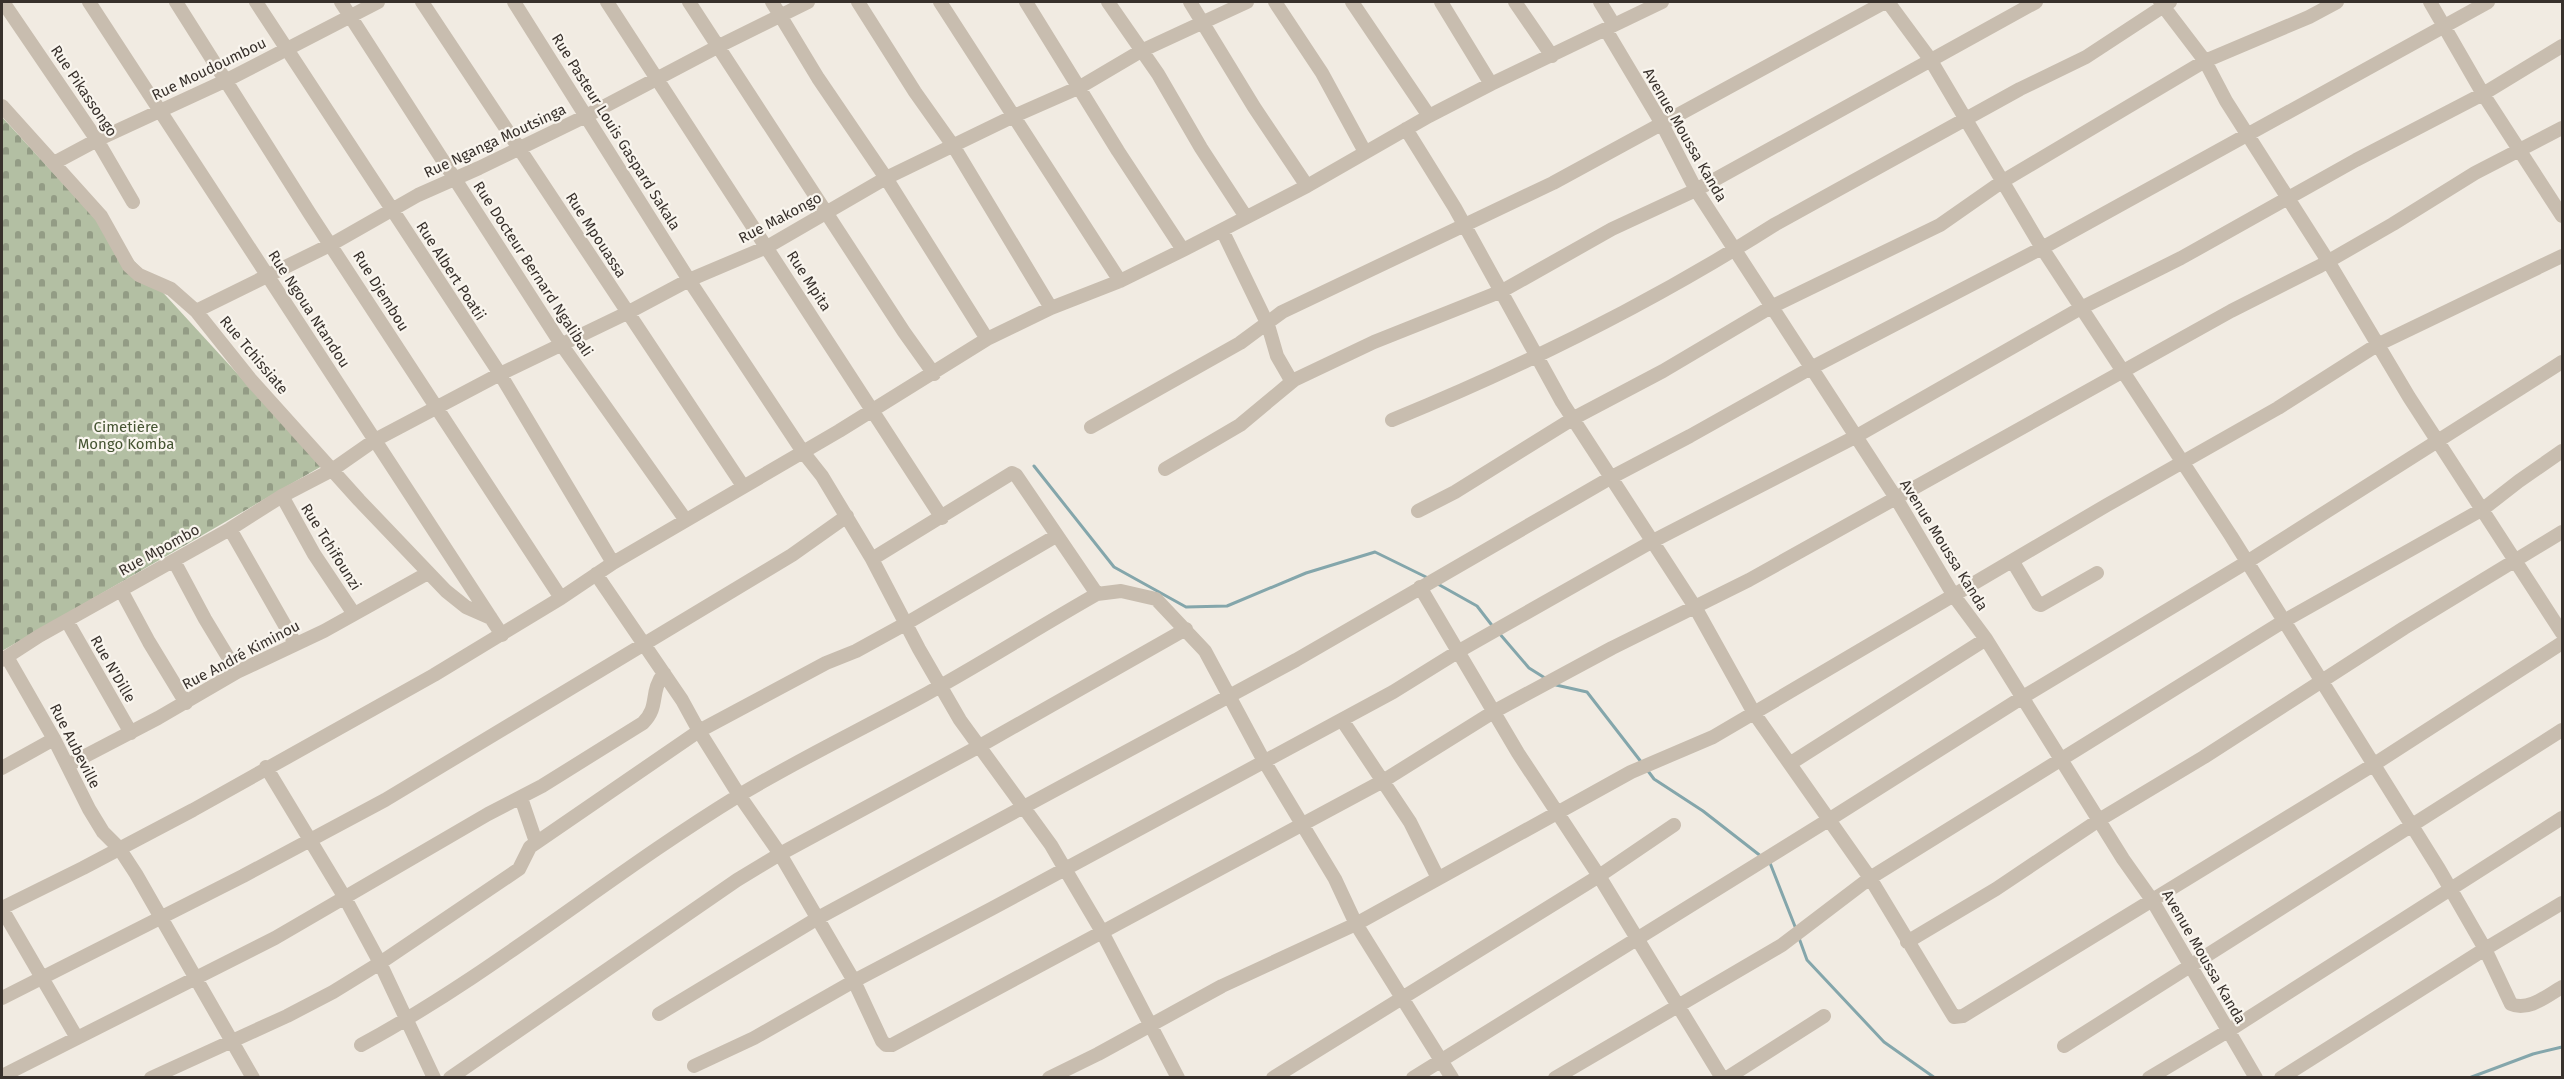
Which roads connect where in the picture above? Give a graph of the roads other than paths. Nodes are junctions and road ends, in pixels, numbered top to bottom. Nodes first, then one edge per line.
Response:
1 (3, 2) edge
2 (88, 2) edge
3 (176, 2) edge
4 (256, 2) edge
5 (341, 2) edge
6 (378, 2) edge
7 (422, 2) edge
8 (514, 2) edge
9 (608, 2) edge
10 (689, 2) edge
11 (772, 2) edge
12 (808, 2) edge
13 (858, 2) edge
14 (940, 2) edge
15 (1026, 2) edge
16 (1108, 2) edge
17 (1190, 2) edge
18 (1247, 2) edge
19 (1275, 2) edge
20 (1352, 2) edge
21 (1441, 2) edge
22 (1515, 2) edge
23 (1600, 2) edge
24 (1662, 2) edge
25 (1887, 2) edge
26 (2036, 2) edge
27 (2337, 2) edge
28 (2430, 2) edge
29 (2488, 2) edge
30 (2165, 3) edge
31 (350, 14) junction
32 (781, 16) junction
33 (1204, 23) junction
34 (2444, 25) junction
35 (1610, 27) junction
36 (719, 46) junction
37 (2562, 46) edge
38 (287, 48) junction
39 (1141, 51) junction
40 (1552, 56) junction
41 (1930, 59) junction
42 (2205, 61) junction
43 (227, 80) junction
44 (657, 80) junction
45 (1491, 84) junction
46 (1080, 87) junction
47 (2483, 94) junction
48 (2, 106) edge
49 (161, 111) junction
50 (588, 115) junction
51 (1014, 116) junction
52 (1429, 116) junction
53 (1968, 120) junction
54 (1662, 124) junction
55 (2562, 128) edge
56 (1406, 129) junction
57 (2247, 135) junction
58 (98, 140) junction
59 (954, 147) junction
60 (518, 148) junction
61 (2521, 150) junction
62 (1365, 152) junction
63 (54, 163) junction
64 (886, 178) junction
65 (455, 179) junction
66 (2003, 181) junction
67 (1307, 186) junction
68 (1696, 190) junction
69 (2287, 198) junction
70 (134, 202) dead end
71 (391, 210) junction
72 (827, 212) junction
73 (2562, 216) edge
74 (1246, 217) junction
75 (1465, 226) junction
76 (1222, 230) junction
77 (332, 244) junction
78 (767, 247) junction
79 (2042, 248) junction
80 (1736, 249) junction
81 (1183, 250) junction
82 (2562, 256) edge
83 (2328, 261) junction
84 (268, 276) junction
85 (689, 280) junction
86 (1120, 281) junction
87 (1502, 291) junction
88 (1771, 307) junction
89 (1051, 308) junction
90 (2081, 308) junction
91 (196, 311) junction
92 (627, 313) junction
93 (1268, 325) junction
94 (987, 339) junction
95 (561, 344) junction
96 (2377, 345) junction
97 (1539, 356) junction
98 (2562, 362) edge
99 (1811, 368) junction
100 (2123, 372) junction
101 (500, 374) junction
102 (934, 374) junction
103 (1292, 382) junction
104 (436, 408) junction
105 (873, 411) junction
106 (1574, 418) junction
107 (1392, 420) dead end
108 (1091, 427) dead end
109 (1856, 436) junction
110 (375, 440) junction
111 (2440, 442) junction
112 (2562, 451) edge
113 (803, 452) junction
114 (2183, 463) junction
115 (332, 470) junction
116 (1165, 470) dead end
117 (1612, 477) junction
118 (743, 486) junction
119 (282, 496) junction
120 (1896, 498) junction
121 (2483, 509) junction
122 (1418, 511) dead end
123 (846, 516) junction
124 (942, 518) junction
125 (685, 519) junction
126 (230, 529) junction
127 (2562, 532) edge
128 (1056, 536) junction
129 (1653, 541) junction
130 (872, 559) junction
131 (174, 561) junction
132 (2013, 562) junction
133 (2247, 562) junction
134 (2515, 562) junction
135 (613, 563) junction
136 (428, 573) junction
137 (2097, 573) dead end
138 (596, 574) junction
139 (1420, 587) junction
140 (121, 590) junction
141 (1097, 594) junction
142 (1954, 596) junction
143 (561, 598) junction
144 (1695, 606) junction
145 (354, 614) junction
146 (491, 618) junction
147 (67, 621) junction
148 (2284, 621) junction
149 (907, 623) junction
150 (1186, 629) junction
151 (2562, 633) edge
152 (501, 635) junction
153 (1986, 639) junction
154 (295, 643) junction
155 (645, 643) junction
156 (2562, 643) edge
157 (1459, 651) junction
158 (4, 658) edge
159 (237, 672) junction
160 (664, 673) junction
161 (2321, 682) junction
162 (940, 686) junction
163 (1230, 694) junction
164 (2023, 697) junction
165 (186, 703) junction
166 (1495, 711) junction
167 (1754, 713) junction
168 (1342, 720) junction
169 (2562, 730) edge
170 (699, 731) junction
171 (131, 733) junction
172 (54, 739) junction
173 (978, 747) junction
174 (2061, 758) junction
175 (1264, 761) junction
176 (3, 763) edge
177 (1791, 763) junction
178 (68, 765) junction
179 (2373, 765) junction
180 (266, 767) junction
181 (1383, 781) junction
182 (739, 795) junction
183 (521, 798) junction
184 (1022, 808) junction
185 (1558, 815) junction
186 (2562, 818) edge
187 (1830, 819) junction
188 (2099, 820) junction
189 (1301, 823) junction
190 (1674, 825) dead end
191 (2411, 826) junction
192 (309, 840) junction
193 (536, 843) junction
194 (119, 848) junction
195 (780, 854) junction
196 (1065, 868) junction
197 (1599, 876) junction
198 (1438, 878) junction
199 (1870, 878) junction
200 (2450, 889) junction
201 (345, 898) junction
202 (2152, 900) junction
203 (2562, 903) edge
204 (2, 908) edge
205 (161, 916) junction
206 (818, 918) junction
207 (1356, 924) junction
208 (1101, 930) junction
209 (1637, 938) junction
210 (1907, 942) junction
211 (2485, 949) junction
212 (380, 963) junction
213 (2191, 966) junction
214 (42, 977) junction
215 (196, 978) junction
216 (854, 981) junction
217 (2562, 987) edge
218 (1401, 997) junction
219 (2, 998) edge
220 (1678, 1005) junction
221 (659, 1014) dead end
222 (1824, 1016) dead end
223 (406, 1020) junction
224 (1149, 1025) junction
225 (2228, 1031) junction
226 (77, 1038) junction
227 (232, 1039) junction
228 (361, 1045) dead end
229 (2064, 1046) dead end
230 (1442, 1061) junction
231 (694, 1066) dead end
232 (2, 1076) edge
233 (151, 1077) edge
234 (253, 1077) edge
235 (434, 1077) edge
236 (450, 1077) edge
237 (1049, 1077) edge
238 (1178, 1077) edge
239 (1273, 1077) edge
240 (1413, 1077) edge
241 (1452, 1077) edge
242 (1555, 1077) edge
243 (1722, 1077) edge
244 (1727, 1077) edge
245 (2149, 1077) edge
246 (2256, 1077) edge
247 (2281, 1077) edge

1 - 58 street, Rue Pikassongo
2 - 49 street, Rue Ngoua Ntandou
3 - 43 street, Rue Djembou
4 - 38 street, Rue Albert Poatii
5 - 31 street, Rue Docteur Bernard Ngalibali
6 - 31 street, Rue Moudoumbou
7 - 60 street, Rue Mpouassa
8 - 50 street, Rue Pasteur Louis Gaspard Sakala
9 - 44 street, Rue Mpita
10 - 36 street
11 - 32 street
12 - 32 street, Rue Nganga Moutsinga
13 - 59 street
14 - 51 street
15 - 46 street
16 - 39 street
17 - 33 street
18 - 33 street, Rue Makongo
19 - 62 street
20 - 52 street
21 - 45 street
22 - 40 street
23 - 35 street, Avenue Moussa Kanda
24 - 35 street
25 - 41 street
25 - 54 street
26 - 41 street
27 - 42 street
28 - 34 street
29 - 34 street
30 - 42 street
30 - 53 street
31 - 38 street, Rue Moudoumbou
31 - 65 street, Rue Docteur Bernard Ngalibali
32 - 36 street, Rue Nganga Moutsinga
32 - 64 street
33 - 39 street, Rue Makongo
33 - 67 street
34 - 47 street
34 - 57 street
35 - 40 street
35 - 54 street, Avenue Moussa Kanda
36 - 44 street, Rue Nganga Moutsinga
36 - 72 street
37 - 47 street
38 - 43 street, Rue Moudoumbou
38 - 71 street, Rue Albert Poatii
39 - 46 street, Rue Makongo
39 - 74 street
40 - 45 street
41 - 53 street
41 - 68 street
42 - 57 street
42 - 66 street
43 - 49 street, Rue Moudoumbou
43 - 77 street, Rue Djembou
44 - 50 street, Rue Nganga Moutsinga
44 - 78 street, Rue Mpita
45 - 52 street
46 - 51 street, Rue Makongo
46 - 81 street
47 - 61 street
47 - 69 street
48 - 63 street, Rue Tchissiate
49 - 58 street, Rue Moudoumbou
49 - 84 street, Rue Ngoua Ntandou
50 - 60 street, Rue Nganga Moutsinga
50 - 85 street, Rue Pasteur Louis Gaspard Sakala
51 - 59 street, Rue Makongo
51 - 86 street
52 - 56 street
53 - 66 street
53 - 80 street
54 - 68 street, Avenue Moussa Kanda
54 - 75 street
55 - 61 street
56 - 62 street
56 - 75 street
57 - 69 street
57 - 79 street
58 - 63 street, Rue Moudoumbou
58 - 70 street, Rue Pikassongo
59 - 64 street, Rue Makongo
59 - 89 street
60 - 65 street, Rue Nganga Moutsinga
60 - 92 street, Rue Mpouassa
61 - 73 street
61 - 83 street
62 - 67 street
63 - 91 street, Rue Tchissiate
64 - 72 street, Rue Makongo
64 - 94 street
65 - 71 street, Rue Nganga Moutsinga
65 - 95 street, Rue Docteur Bernard Ngalibali
66 - 79 street
66 - 88 street
67 - 74 street
68 - 80 street, Avenue Moussa Kanda
68 - 87 street
69 - 83 street
69 - 90 street
71 - 77 street, Rue Nganga Moutsinga
71 - 101 street, Rue Albert Poatii
72 - 78 street, Rue Makongo
72 - 102 street
74 - 76 street
75 - 87 street
75 - 93 street
76 - 81 street
76 - 93 street
77 - 84 street, Rue Nganga Moutsinga
77 - 104 street, Rue Djembou
78 - 85 street, Rue Makongo
78 - 105 street, Rue Mpita
79 - 90 street
79 - 99 street
80 - 88 street, Avenue Moussa Kanda
80 - 97 street
81 - 86 street
82 - 96 street
83 - 96 street
83 - 100 street
84 - 91 street, Rue Nganga Moutsinga
84 - 110 street, Rue Ngoua Ntandou
85 - 92 street, Rue Makongo
85 - 113 street, Rue Pasteur Louis Gaspard Sakala
86 - 89 street
87 - 97 street
87 - 103 street
88 - 99 street, Avenue Moussa Kanda
88 - 106 street
89 - 94 street
90 - 100 street
90 - 109 street
91 - 115 street, Rue Tchissiate
92 - 95 street, Rue Makongo
92 - 118 street, Rue Mpouassa
93 - 103 street
93 - 108 street
94 - 102 street
95 - 101 street, Rue Makongo
95 - 125 street, Rue Docteur Bernard Ngalibali
96 - 111 street
96 - 114 street
97 - 106 street
97 - 107 street
98 - 111 street
99 - 109 street, Avenue Moussa Kanda
99 - 117 street
100 - 114 street
100 - 120 street
101 - 104 street, Rue Makongo
101 - 135 street, Rue Albert Poatii
102 - 105 street
103 - 116 street
104 - 110 street, Rue Makongo
104 - 143 street, Rue Djembou
105 - 113 street
105 - 124 street, Rue Mpita
106 - 117 street
106 - 122 street
109 - 120 street, Avenue Moussa Kanda
109 - 129 street
110 - 115 street, Rue Makongo
110 - 146 street, Rue Ngoua Ntandou
111 - 121 street
111 - 133 street
112 - 121 street
113 - 118 street
113 - 123 street, Rue Pasteur Louis Gaspard Sakala
114 - 132 street
114 - 133 street
115 - 119 street, Rue Mpombo
115 - 136 street, Rue Tchissiate
117 - 129 street
117 - 139 street
118 - 125 street
119 - 126 street, Rue Mpombo
119 - 145 street, Rue Tchifounzi
120 - 142 street, Avenue Moussa Kanda
120 - 144 street
121 - 134 street
121 - 148 street
123 - 130 street, Rue Pasteur Louis Gaspard Sakala
123 - 155 street
124 - 128 street
124 - 130 street
125 - 135 street
126 - 131 street, Rue Mpombo
126 - 154 street
127 - 134 street
128 - 141 street
128 - 149 street
129 - 144 street
129 - 157 street
130 - 149 street, Rue Pasteur Louis Gaspard Sakala
131 - 140 street, Rue Mpombo
131 - 159 street
132 - 137 street
132 - 142 street
133 - 148 street
133 - 164 street
134 - 151 street
134 - 161 street
135 - 138 street
136 - 145 street, Rue André Kiminou
136 - 146 street, Rue Tchissiate
138 - 143 street
138 - 155 street
139 - 157 street
139 - 163 street
140 - 147 street, Rue Mpombo
140 - 165 street
141 - 150 street
141 - 162 street
142 - 153 street, Avenue Moussa Kanda
142 - 167 street
143 - 152 street
144 - 166 street
144 - 167 street
145 - 154 street, Rue André Kiminou
146 - 152 street, Rue Ngoua Ntandou
147 - 158 street, Rue Mpombo
147 - 171 street, Rue N'Dille
148 - 161 street
148 - 174 street
149 - 162 street, Rue Pasteur Louis Gaspard Sakala
149 - 170 street
150 - 163 street
150 - 173 street
152 - 180 street
153 - 164 street, Avenue Moussa Kanda
153 - 177 street
154 - 159 street, Rue André Kiminou
155 - 160 street
155 - 192 street
156 - 179 street
157 - 166 street
157 - 168 street
158 - 172 street, Rue Aubeville
159 - 165 street, Rue André Kiminou
160 - 170 street
160 - 183 street
161 - 179 street
161 - 188 street
162 - 173 street, Rue Pasteur Louis Gaspard Sakala
162 - 182 street
163 - 175 street
163 - 184 street
164 - 174 street, Avenue Moussa Kanda
164 - 187 street
165 - 171 street, Rue André Kiminou
166 - 181 street
166 - 185 street
167 - 177 street
167 - 185 street
168 - 175 street
168 - 181 street
169 - 191 street
170 - 182 street
170 - 193 street
171 - 178 street, Rue André Kiminou
172 - 176 street
172 - 178 street, Rue Aubeville
173 - 184 street, Rue Pasteur Louis Gaspard Sakala
173 - 195 street
174 - 188 street, Avenue Moussa Kanda
174 - 199 street
175 - 189 street
175 - 196 street
177 - 187 street
178 - 194 street, Rue Aubeville
179 - 191 street
179 - 202 street
180 - 192 street
180 - 194 street
181 - 189 street
181 - 198 street
182 - 195 street
182 - 223 street
183 - 193 street
183 - 201 street
184 - 196 street, Rue Pasteur Louis Gaspard Sakala
184 - 206 street
185 - 197 street
185 - 198 street
186 - 200 street
187 - 199 street
187 - 209 street
188 - 202 street, Avenue Moussa Kanda
188 - 210 street
189 - 207 street
189 - 208 street
190 - 197 street
191 - 200 street
191 - 213 street
192 - 201 street
192 - 205 street
193 - 212 street
194 - 204 street
194 - 205 street, Rue Aubeville
195 - 206 street
195 - 236 street
196 - 208 street, Rue Pasteur Louis Gaspard Sakala
196 - 216 street
197 - 209 street
197 - 218 street
198 - 207 street
199 - 210 street
199 - 220 street
200 - 211 street
200 - 225 street
201 - 212 street
201 - 215 street
202 - 210 street
202 - 213 street, Avenue Moussa Kanda
203 - 211 street
204 - 214 street
205 - 214 street
205 - 215 street, Rue Aubeville
206 - 216 street
206 - 221 street
207 - 218 street
207 - 224 street
208 - 216 street
208 - 224 street, Rue Pasteur Louis Gaspard Sakala
209 - 220 street
209 - 230 street
211 - 217 street
211 - 247 street
212 - 223 street
212 - 227 street
213 - 225 street, Avenue Moussa Kanda
213 - 229 street
214 - 219 street
214 - 226 street
215 - 226 street
215 - 227 street, Rue Aubeville
216 - 231 street
218 - 230 street
218 - 239 street
220 - 242 street
220 - 243 street
222 - 244 street
223 - 228 street
223 - 235 street
224 - 237 street
224 - 238 street, Rue Pasteur Louis Gaspard Sakala
225 - 245 street
225 - 246 street, Avenue Moussa Kanda
226 - 232 street
227 - 233 street
227 - 234 street, Rue Aubeville
230 - 240 street
230 - 241 street

